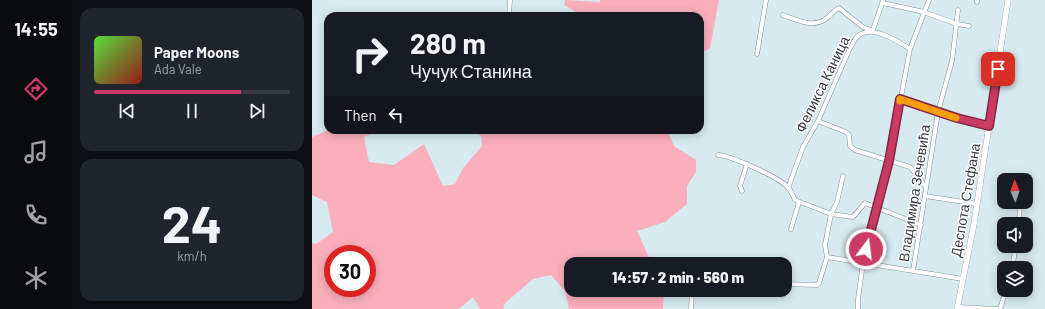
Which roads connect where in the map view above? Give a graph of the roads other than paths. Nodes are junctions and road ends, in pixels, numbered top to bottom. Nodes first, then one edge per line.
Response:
1 (510, 0) edge
2 (766, 0) edge
3 (929, 0) edge
4 (1008, 0) edge
5 (883, 1) edge
6 (958, 10) dead end
7 (510, 12) edge
8 (924, 12) junction
9 (783, 15) dead end
10 (957, 24) junction
11 (968, 26) dead end
12 (872, 32) junction
13 (910, 49) junction
14 (757, 54) dead end
15 (900, 99) junction
16 (938, 112) junction
17 (818, 122) junction
18 (989, 126) junction
19 (718, 155) dead end
20 (889, 161) junction
21 (747, 164) junction
22 (843, 176) dead end
23 (926, 187) junction
24 (788, 188) junction
25 (742, 191) dead end
26 (925, 196) junction
27 (799, 202) junction
28 (977, 204) junction
29 (878, 207) junction
30 (832, 214) junction
31 (921, 225) junction
32 (791, 229) dead end
33 (826, 257) junction
34 (863, 263) junction
35 (913, 271) junction
36 (963, 279) junction
37 (792, 284) edge
38 (692, 297) edge
39 (1003, 297) edge
40 (957, 308) edge
41 (691, 309) edge
42 (858, 309) edge
43 (999, 309) edge

1 - 7 street
2 - 14 street
3 - 8 street
4 - 18 main road, Деспота Стефана
5 - 8 street
5 - 12 street
6 - 10 street, Владимира Зечевића
8 - 10 street
8 - 13 street
9 - 12 street
10 - 11 street
10 - 16 street, Владимира Зечевића
12 - 13 street
12 - 17 street, Феликса Каница
13 - 15 street
15 - 16 street
15 - 20 street
16 - 18 street
16 - 23 street, Владимира Зечевића
17 - 20 street
17 - 24 street, Феликса Каница
18 - 28 main road, Деспота Стефана
19 - 21 street
20 - 23 street
20 - 29 street
21 - 24 street
21 - 25 street
22 - 30 street
23 - 26 street, Владимира Зечевића
24 - 27 street
26 - 28 street
26 - 31 street, Владимира Зечевића
27 - 30 street
27 - 32 street
28 - 36 main road, Деспота Стефана
29 - 30 street
29 - 31 street
29 - 34 street
30 - 33 street
31 - 35 street, Владимира Зечевића
33 - 34 street
33 - 37 street
34 - 35 street
34 - 42 street
35 - 36 street
36 - 40 main road, Деспота Стефана
38 - 41 street
39 - 43 street
40 - 43 street

